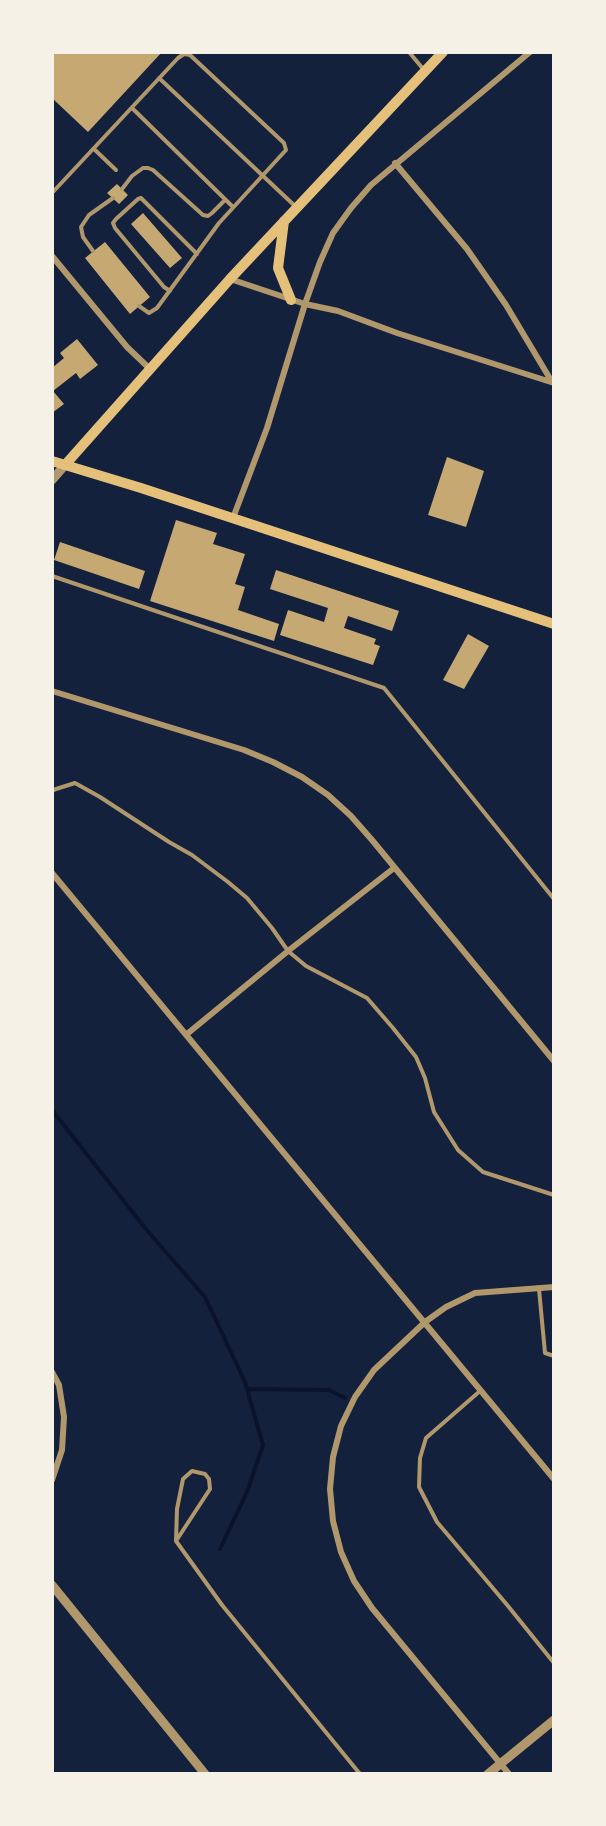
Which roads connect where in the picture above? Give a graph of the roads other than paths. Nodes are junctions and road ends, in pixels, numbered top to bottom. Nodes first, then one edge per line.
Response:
1 (409, 52) edge
2 (443, 52) edge
3 (530, 52) edge
4 (425, 71) junction
5 (159, 78) junction
6 (132, 108) junction
7 (94, 149) junction
8 (395, 164) junction
9 (116, 170) dead end
10 (263, 176) junction
11 (122, 189) dead end
12 (52, 193) edge
13 (113, 198) dead end
14 (225, 200) junction
15 (233, 207) junction
16 (296, 208) junction
17 (284, 221) junction
18 (93, 251) dead end
19 (197, 254) junction
20 (52, 256) edge
21 (230, 279) junction
22 (170, 291) junction
23 (291, 300) junction
24 (305, 304) junction
25 (139, 306) dead end
26 (150, 369) junction
27 (553, 383) edge
28 (52, 461) edge
29 (65, 465) junction
30 (52, 480) edge
31 (233, 518) junction
32 (52, 576) edge
33 (554, 624) edge
34 (52, 692) edge
35 (52, 791) edge
36 (394, 868) junction
37 (52, 873) edge
38 (554, 899) edge
39 (288, 951) junction
40 (187, 1034) junction
41 (554, 1061) edge
42 (554, 1195) edge
43 (554, 1287) edge
44 (539, 1289) junction
45 (425, 1322) junction
46 (554, 1356) edge
47 (52, 1372) edge
48 (480, 1391) junction
49 (554, 1479) edge
50 (52, 1480) edge
51 (176, 1541) junction
52 (52, 1585) edge
53 (554, 1663) edge
54 (554, 1720) edge
55 (501, 1763) junction
56 (205, 1773) edge
57 (360, 1773) edge
58 (488, 1773) edge
59 (509, 1773) edge

1 - 4 lane
2 - 4 main road
3 - 8 street
4 - 16 main road
5 - 6 lane
5 - 10 lane
5 - 10 lane
6 - 7 lane
6 - 14 lane
7 - 9 lane
7 - 12 lane
8 - 24 street
8 - 27 street
10 - 15 lane
10 - 16 lane
11 - 14 lane
13 - 18 lane
14 - 15 lane
15 - 19 lane
16 - 17 main road
17 - 21 main road
17 - 23 main road
19 - 22 lane
19 - 22 lane
20 - 26 street
21 - 23 street
21 - 26 main road
22 - 25 lane
23 - 24 street
24 - 27 street
24 - 31 street
26 - 29 main road
28 - 29 main road
29 - 30 street
29 - 31 main road
31 - 33 main road
32 - 38 lane
34 - 36 street
35 - 39 lane
36 - 39 street
36 - 41 street
37 - 40 street
39 - 40 street
39 - 42 lane
40 - 45 street
43 - 44 street
44 - 45 street
44 - 46 lane
45 - 48 street
45 - 55 street
47 - 50 street
48 - 49 street
48 - 53 lane
51 - 51 lane
51 - 57 lane
52 - 56 street
54 - 55 street
55 - 58 street
55 - 59 street

